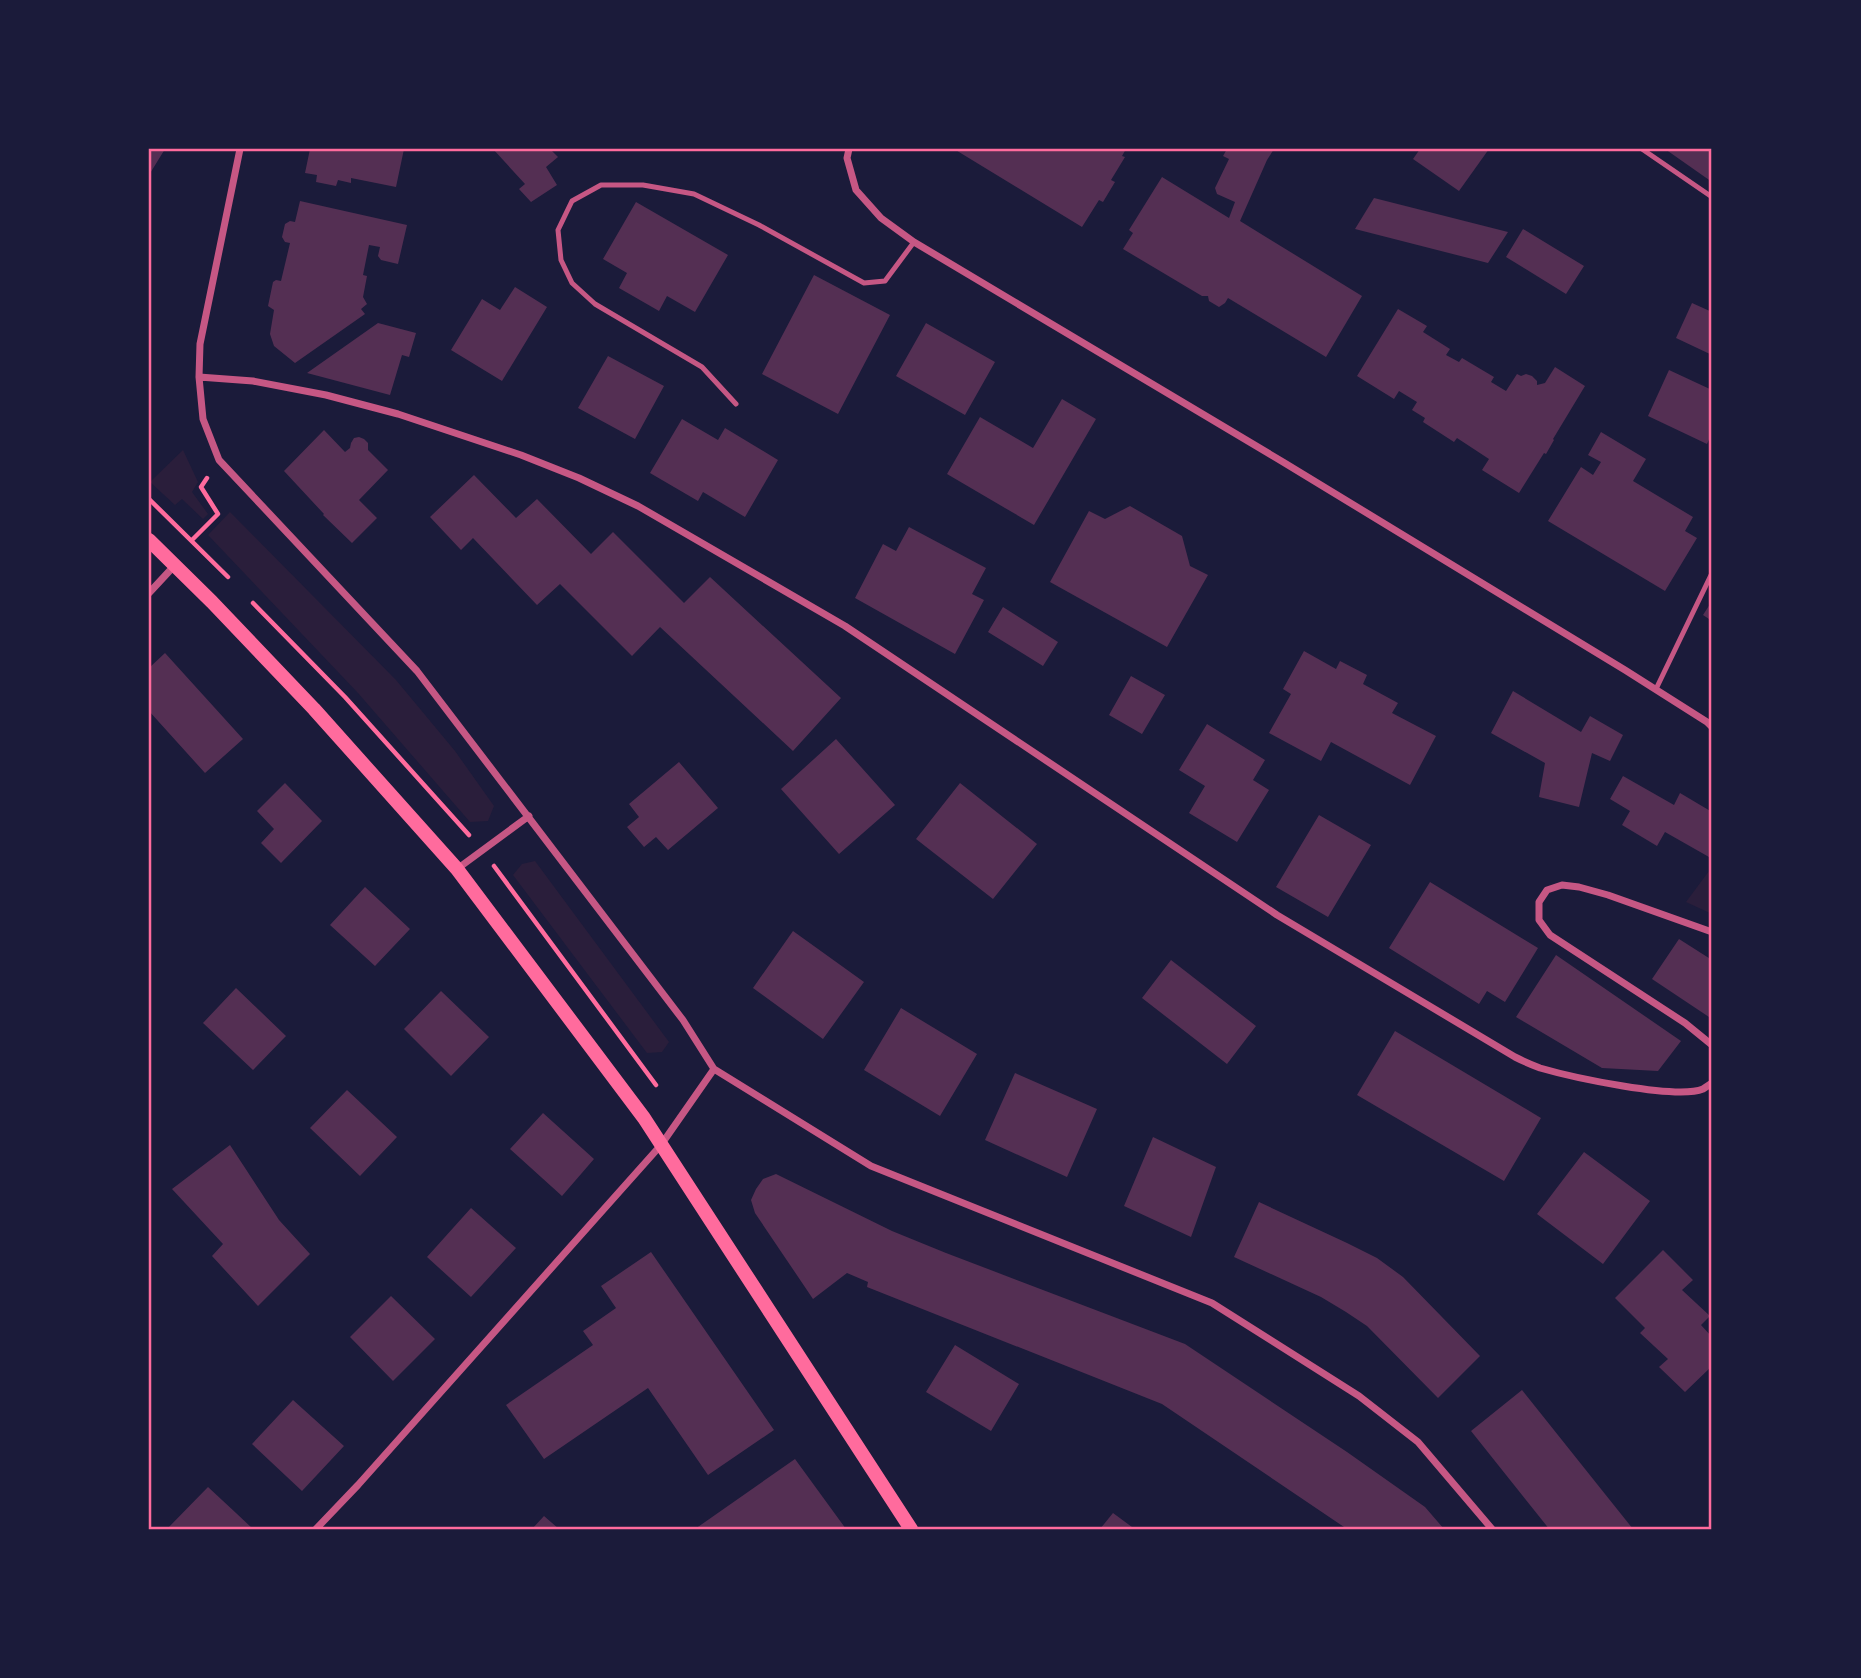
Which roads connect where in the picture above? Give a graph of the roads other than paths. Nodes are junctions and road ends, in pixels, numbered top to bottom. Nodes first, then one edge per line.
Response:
1 (240, 149) edge
2 (849, 149) edge
3 (1642, 149) edge
4 (1712, 197) edge
5 (914, 242) junction
6 (199, 377) junction
7 (736, 404) dead end
8 (149, 540) edge
9 (175, 565) junction
10 (1712, 573) edge
11 (149, 593) edge
12 (1656, 689) junction
13 (1712, 727) edge
14 (529, 816) junction
15 (457, 869) junction
16 (1712, 932) edge
17 (1712, 1045) edge
18 (714, 1069) junction
19 (1712, 1083) edge
20 (661, 1145) junction
21 (316, 1529) edge
22 (911, 1529) edge
23 (1492, 1529) edge

1 - 6 street
2 - 5 street
3 - 4 lane
5 - 7 lane
5 - 12 street
6 - 14 street
6 - 19 street
8 - 9 main road
9 - 11 street
9 - 15 main road
10 - 12 lane
12 - 13 street
14 - 15 street
14 - 18 street
15 - 20 main road
16 - 17 street
18 - 20 street
18 - 23 street
20 - 21 street
20 - 22 main road

